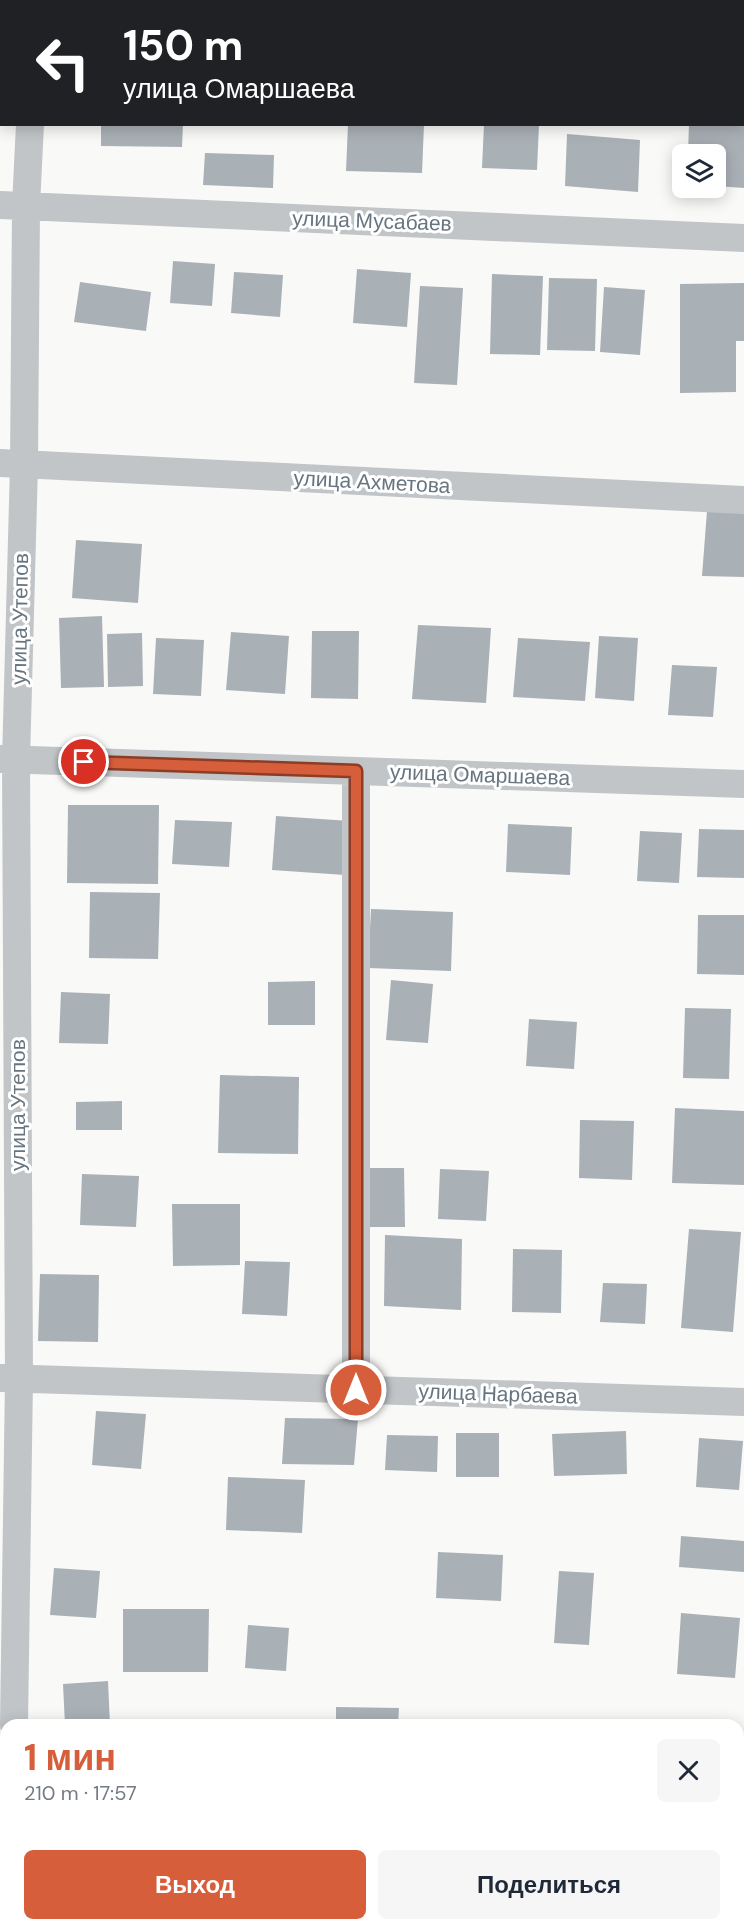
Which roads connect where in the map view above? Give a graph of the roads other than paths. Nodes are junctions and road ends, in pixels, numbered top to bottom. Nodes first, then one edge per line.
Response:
1 (30, 126) edge
2 (13, 206) edge
3 (744, 238) edge
4 (12, 464) edge
5 (744, 500) edge
6 (8, 760) edge
7 (356, 771) junction
8 (744, 784) edge
9 (10, 1378) edge
10 (356, 1390) junction
11 (744, 1402) edge
12 (14, 1719) edge

1 - 2 street, улица Утепов
2 - 3 street, улица Мусабаев
2 - 4 street, улица Утепов
4 - 5 street, улица Ахметова
4 - 6 street, улица Утепов
6 - 7 street, улица Омаршаева
6 - 9 street, улица Утепов
7 - 8 street, улица Омаршаева
7 - 10 street
9 - 10 street, улица Нарбаева
9 - 12 street, улица Утепов
10 - 11 street, улица Нарбаева

